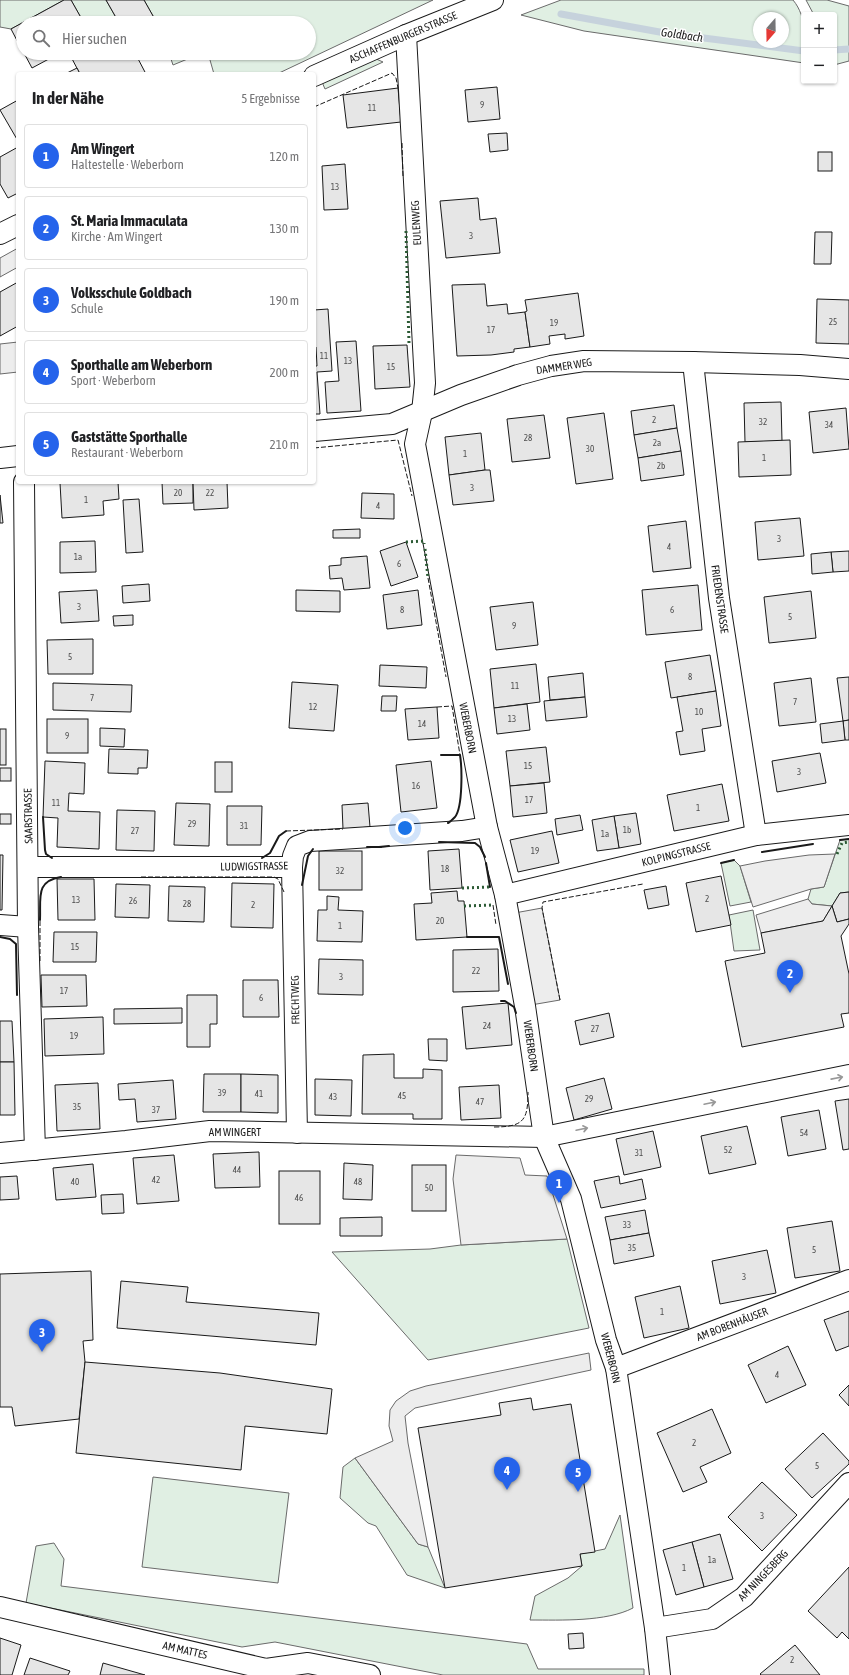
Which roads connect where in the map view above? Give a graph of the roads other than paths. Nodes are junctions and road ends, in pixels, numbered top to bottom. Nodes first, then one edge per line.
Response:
1 (493, 0) edge
2 (406, 35) junction
3 (316, 75) edge
4 (16, 226) edge
5 (0, 234) edge
6 (693, 362) junction
7 (849, 369) edge
8 (422, 412) junction
9 (316, 431) edge
10 (16, 456) edge
11 (0, 458) edge
12 (24, 484) edge
13 (849, 825) edge
14 (487, 827) junction
15 (756, 835) junction
16 (28, 867) junction
17 (292, 867) junction
18 (505, 896) junction
19 (0, 925) edge
20 (28, 927) junction
21 (849, 1075) edge
22 (297, 1133) junction
23 (544, 1137) junction
24 (35, 1150) junction
25 (0, 1153) edge
26 (849, 1280) edge
27 (616, 1368) junction
28 (849, 1484) edge
29 (0, 1607) edge
30 (655, 1628) junction
31 (370, 1675) edge
32 (660, 1675) edge

1 - 2 street, ASCHAFFENBURGER STRASSE
2 - 3 street, ASCHAFFENBURGER STRASSE
2 - 8 street, EULENWEG
4 - 5 street
6 - 7 street, DAMMER WEG
6 - 8 street, DAMMER WEG
6 - 15 street, FRIEDENSTRASSE
8 - 9 street, DAMMER WEG
8 - 14 street, WEBERBORN
10 - 11 street
12 - 16 street, SAARSTRASSE
13 - 15 street, KOLPINGSTRASSE
14 - 17 street, LUDWIGSTRASSE
14 - 18 street, WEBERBORN
15 - 18 street, KOLPINGSTRASSE
16 - 17 street, LUDWIGSTRASSE
16 - 20 street, SAARSTRASSE
17 - 22 street, FRECHTWEG
18 - 23 street, WEBERBORN
19 - 20 street
20 - 24 street, SAARSTRASSE
23 -> 21 street, AM WINGERT
22 - 23 street, AM WINGERT
22 - 24 street, AM WINGERT
23 - 27 street, WEBERBORN
24 - 25 street, AM WINGERT
26 - 27 street, AM BOBENHÄUSER
27 - 30 street, WEBERBORN
28 - 30 street, AM NINGESBERG
29 - 31 street, AM MATTES
30 - 32 street, WEBERBORN

